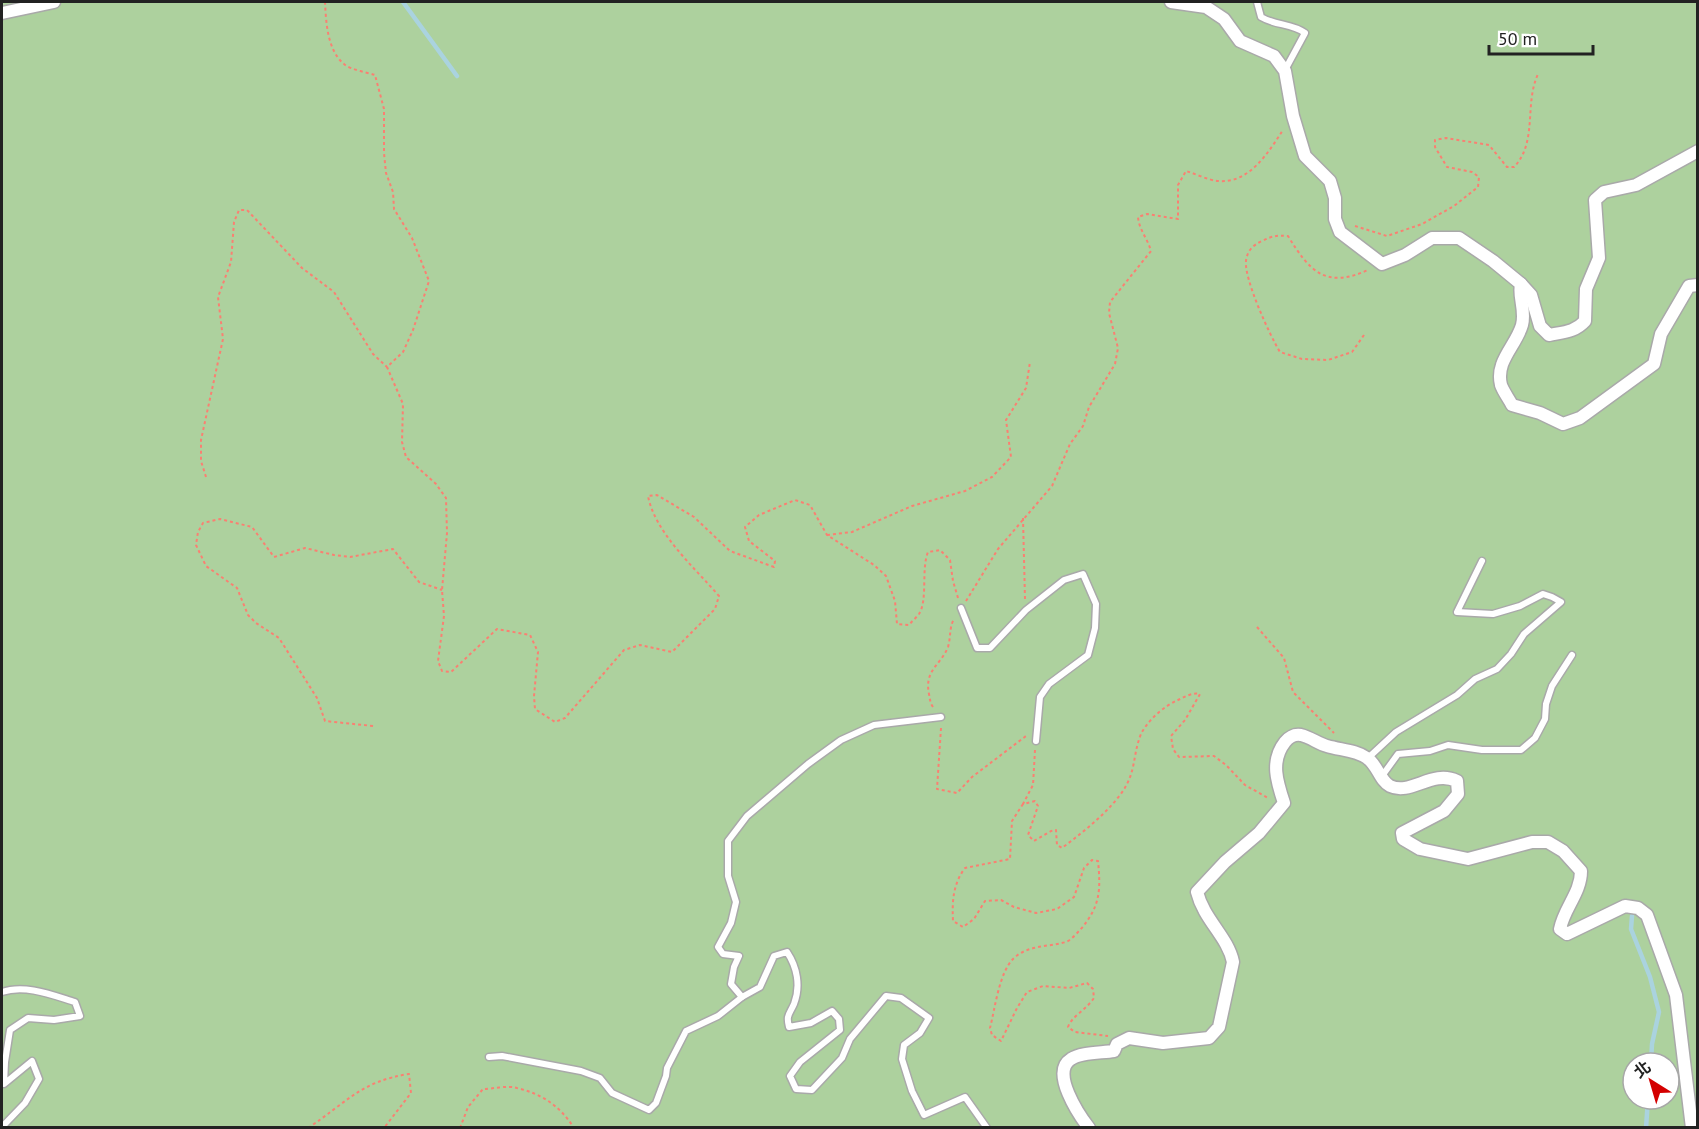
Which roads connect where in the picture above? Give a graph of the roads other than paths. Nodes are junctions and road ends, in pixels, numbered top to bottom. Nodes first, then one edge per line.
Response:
1 (54, 2) edge
2 (1171, 2) edge
3 (1257, 2) edge
4 (2, 13) edge
5 (1285, 71) junction
6 (1698, 152) edge
7 (1521, 284) junction
8 (1698, 285) edge
9 (1482, 561) dead end
10 (961, 608) road end
11 (1572, 655) dead end
12 (941, 717) road end
13 (1036, 741) road end
14 (1368, 758) junction
15 (1382, 776) junction
16 (2, 992) edge
17 (742, 997) junction
18 (489, 1057) dead end
19 (2, 1127) edge
20 (987, 1128) edge
21 (1089, 1128) edge
22 (1692, 1128) edge

1 - 4 street
2 - 5 street
3 - 5 lane
5 - 7 street
6 - 7 street
7 - 8 street
9 - 14 lane
10 - 13 lane
11 - 15 lane
12 - 17 lane
14 - 15 street
14 - 21 street
15 - 22 street
16 - 19 lane
17 - 18 lane
17 - 20 lane

